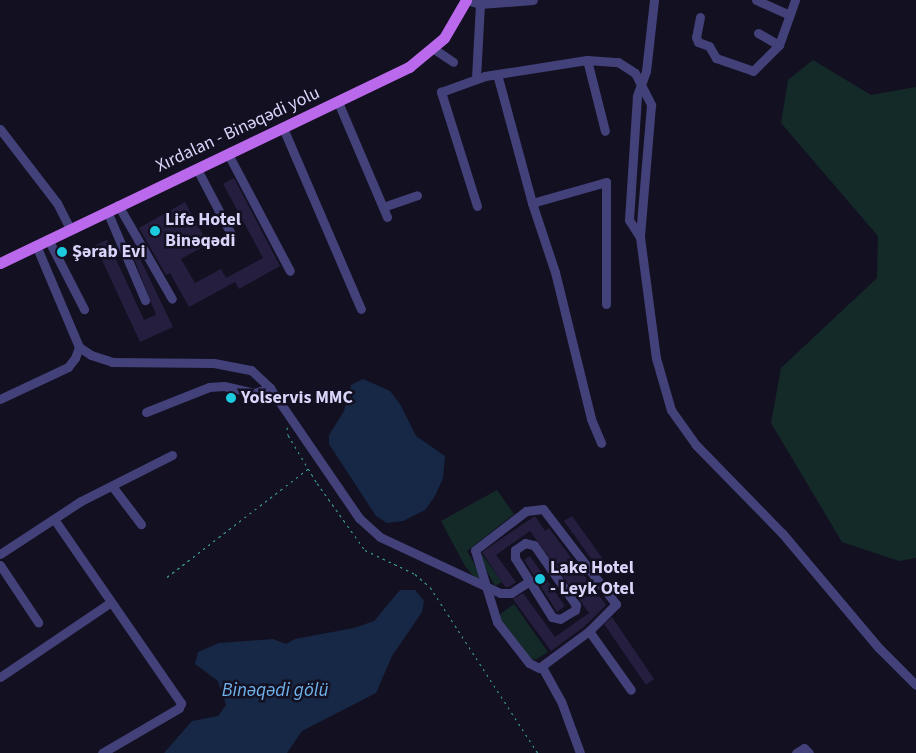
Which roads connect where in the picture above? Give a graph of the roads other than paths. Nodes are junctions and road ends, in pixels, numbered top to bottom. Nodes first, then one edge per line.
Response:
1 (466, 0) edge
2 (533, 0) edge
3 (654, 0) edge
4 (756, 0) edge
5 (795, 0) edge
6 (480, 4) junction
7 (789, 15) junction
8 (700, 17) dead end
9 (758, 33) dead end
10 (779, 45) junction
11 (434, 49) junction
12 (587, 60) junction
13 (453, 62) dead end
14 (498, 74) junction
15 (476, 78) junction
16 (641, 82) junction
17 (338, 102) junction
18 (283, 128) junction
19 (0, 129) edge
20 (606, 131) dead end
21 (228, 154) junction
22 (197, 169) junction
23 (417, 195) dead end
24 (532, 203) junction
25 (118, 205) junction
26 (477, 206) dead end
27 (383, 208) junction
28 (107, 211) junction
29 (387, 217) dead end
30 (70, 228) junction
31 (231, 234) dead end
32 (640, 237) junction
33 (48, 240) junction
34 (36, 245) junction
35 (0, 263) edge
36 (290, 271) dead end
37 (172, 298) dead end
38 (144, 300) dead end
39 (606, 304) dead end
40 (84, 309) dead end
41 (361, 310) dead end
42 (79, 347) junction
43 (270, 388) junction
44 (0, 400) edge
45 (146, 412) dead end
46 (601, 443) dead end
47 (172, 455) dead end
48 (112, 486) junction
49 (54, 519) junction
50 (141, 524) dead end
51 (0, 554) edge
52 (0, 565) edge
53 (528, 582) junction
54 (486, 588) junction
55 (111, 602) junction
56 (38, 622) dead end
57 (589, 631) junction
58 (542, 667) junction
59 (0, 677) edge
60 (916, 685) edge
61 (631, 690) dead end
62 (102, 753) edge
63 (580, 753) edge
64 (796, 753) edge
65 (809, 753) edge

1 - 6 street
1 - 11 main road, Xırdalan - Binəqədi yolu
2 - 6 street
3 - 16 street
4 - 7 street
5 - 7 street
6 - 15 street
7 - 10 street
8 - 10 street
9 - 10 street
11 - 13 street
11 - 17 main road, Xırdalan - Binəqədi yolu
12 - 14 street
12 - 16 street
12 - 20 street
14 - 15 street
14 - 24 street
15 - 26 street
16 - 32 street
16 - 32 street
17 - 18 main road, Xırdalan - Binəqədi yolu
17 - 27 street
18 - 21 main road, Xırdalan - Binəqədi yolu
18 - 41 street
19 - 30 street
21 - 22 main road, Xırdalan - Binəqədi yolu
21 - 36 street
22 - 25 main road, Xırdalan - Binəqədi yolu
22 - 31 street
23 - 27 street
24 - 39 street
24 - 46 street
25 - 28 main road, Xırdalan - Binəqədi yolu
25 - 37 street
27 - 29 street
28 - 30 main road, Xırdalan - Binəqədi yolu
28 - 38 street
30 - 33 main road, Xırdalan - Binəqədi yolu
32 - 60 street
33 - 34 main road, Xırdalan - Binəqədi yolu
33 - 40 street
34 - 35 main road, Xırdalan - Binəqədi yolu
34 - 42 street
42 - 43 street
42 - 44 street
43 - 45 street
43 - 54 street
47 - 48 street
48 - 49 street
48 - 50 street
49 - 51 street
49 - 55 street
52 - 56 street
53 - 53 street
53 - 54 street
54 - 57 street
54 - 58 street
55 - 59 street
55 - 62 street
57 - 58 street
57 - 61 street
58 - 63 street
64 - 65 street

